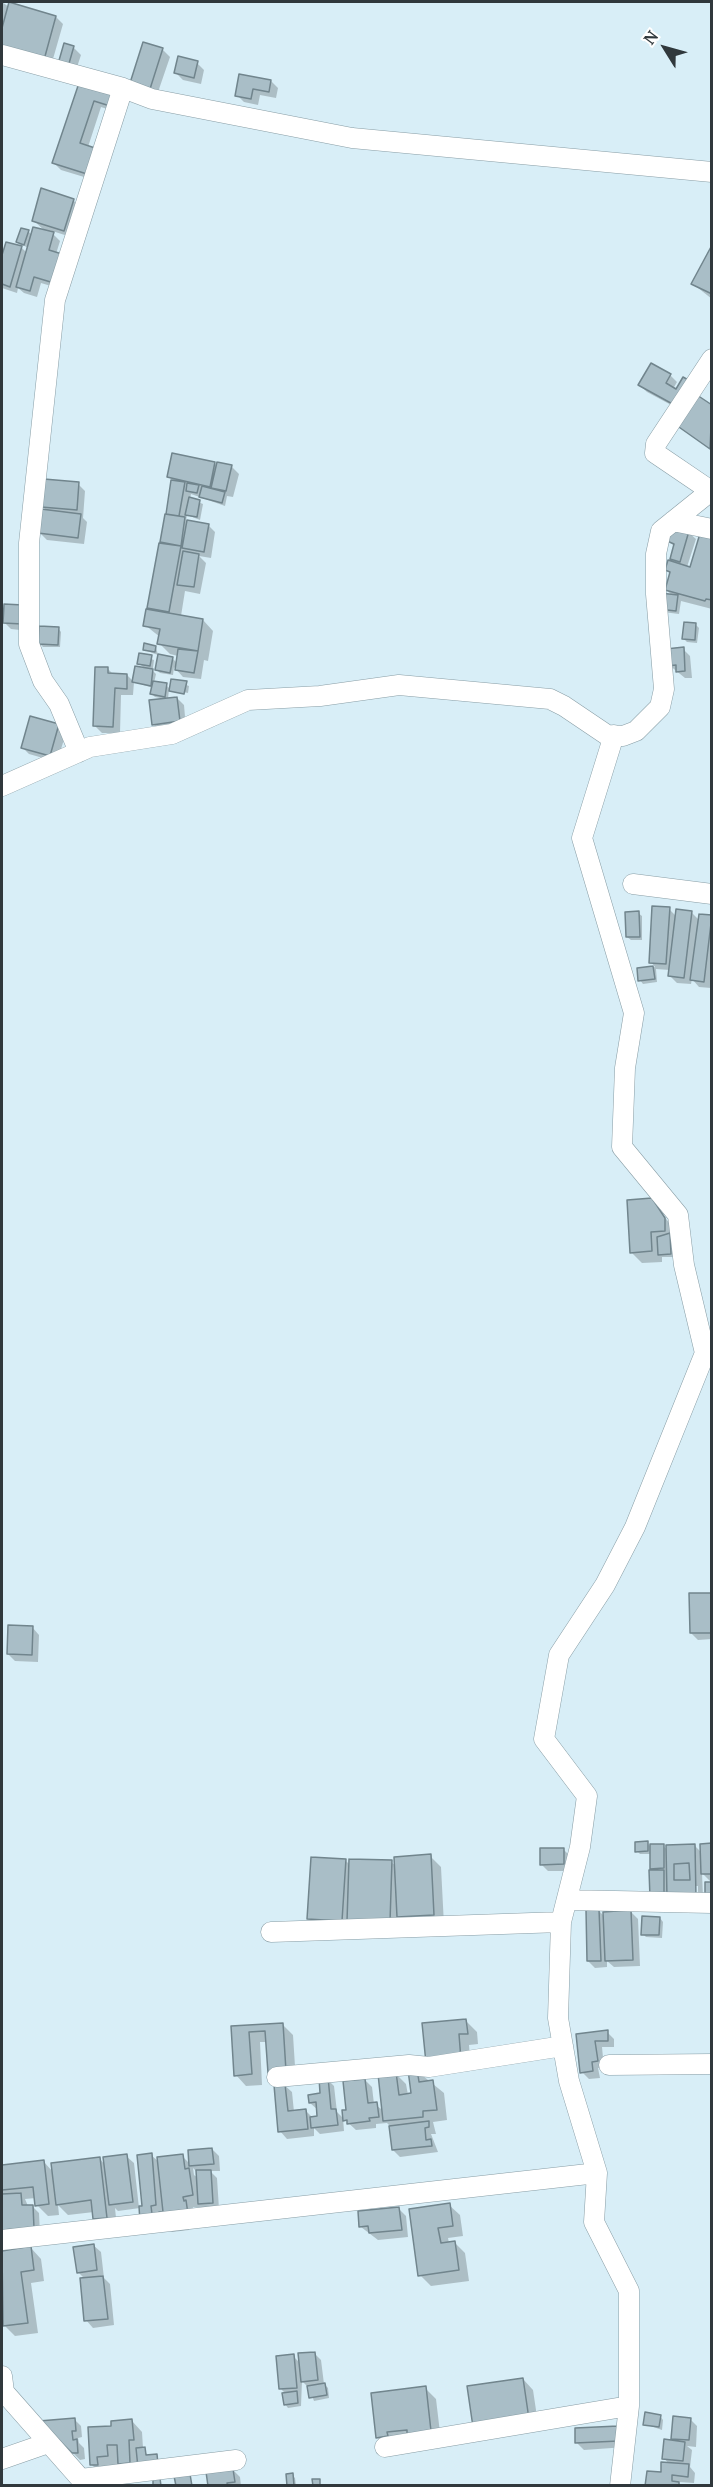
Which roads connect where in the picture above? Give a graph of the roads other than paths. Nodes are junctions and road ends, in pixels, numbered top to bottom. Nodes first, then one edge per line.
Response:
1 (2, 55) edge
2 (123, 88) junction
3 (711, 172) edge
4 (711, 359) edge
5 (711, 490) edge
6 (673, 521) junction
7 (711, 529) edge
8 (614, 735) junction
9 (79, 752) junction
10 (2, 786) edge
11 (633, 884) dead end
12 (711, 894) edge
13 (567, 1900) junction
14 (711, 1903) edge
15 (561, 1922) junction
16 (271, 1932) dead end
17 (563, 2046) junction
18 (711, 2064) edge
19 (609, 2065) dead end
20 (277, 2077) dead end
21 (597, 2173) junction
22 (2, 2240) edge
23 (2, 2376) edge
24 (629, 2406) junction
25 (48, 2443) junction
26 (385, 2447) dead end
27 (2, 2459) edge
28 (236, 2460) dead end
29 (84, 2482) edge
30 (620, 2486) edge

1 - 2 street
2 - 3 street
2 - 9 street
4 - 5 street
5 - 6 street
6 - 7 street
6 - 8 street
8 - 9 street
8 - 13 street
9 - 10 street
11 - 12 street
13 - 14 street
13 - 15 street
15 - 16 street
15 - 17 street
17 - 20 street
17 - 21 street
18 - 19 street
21 - 22 street
21 - 24 street
23 - 25 street
24 - 26 street
24 - 30 street
25 - 27 street
25 - 29 street
28 - 29 street

